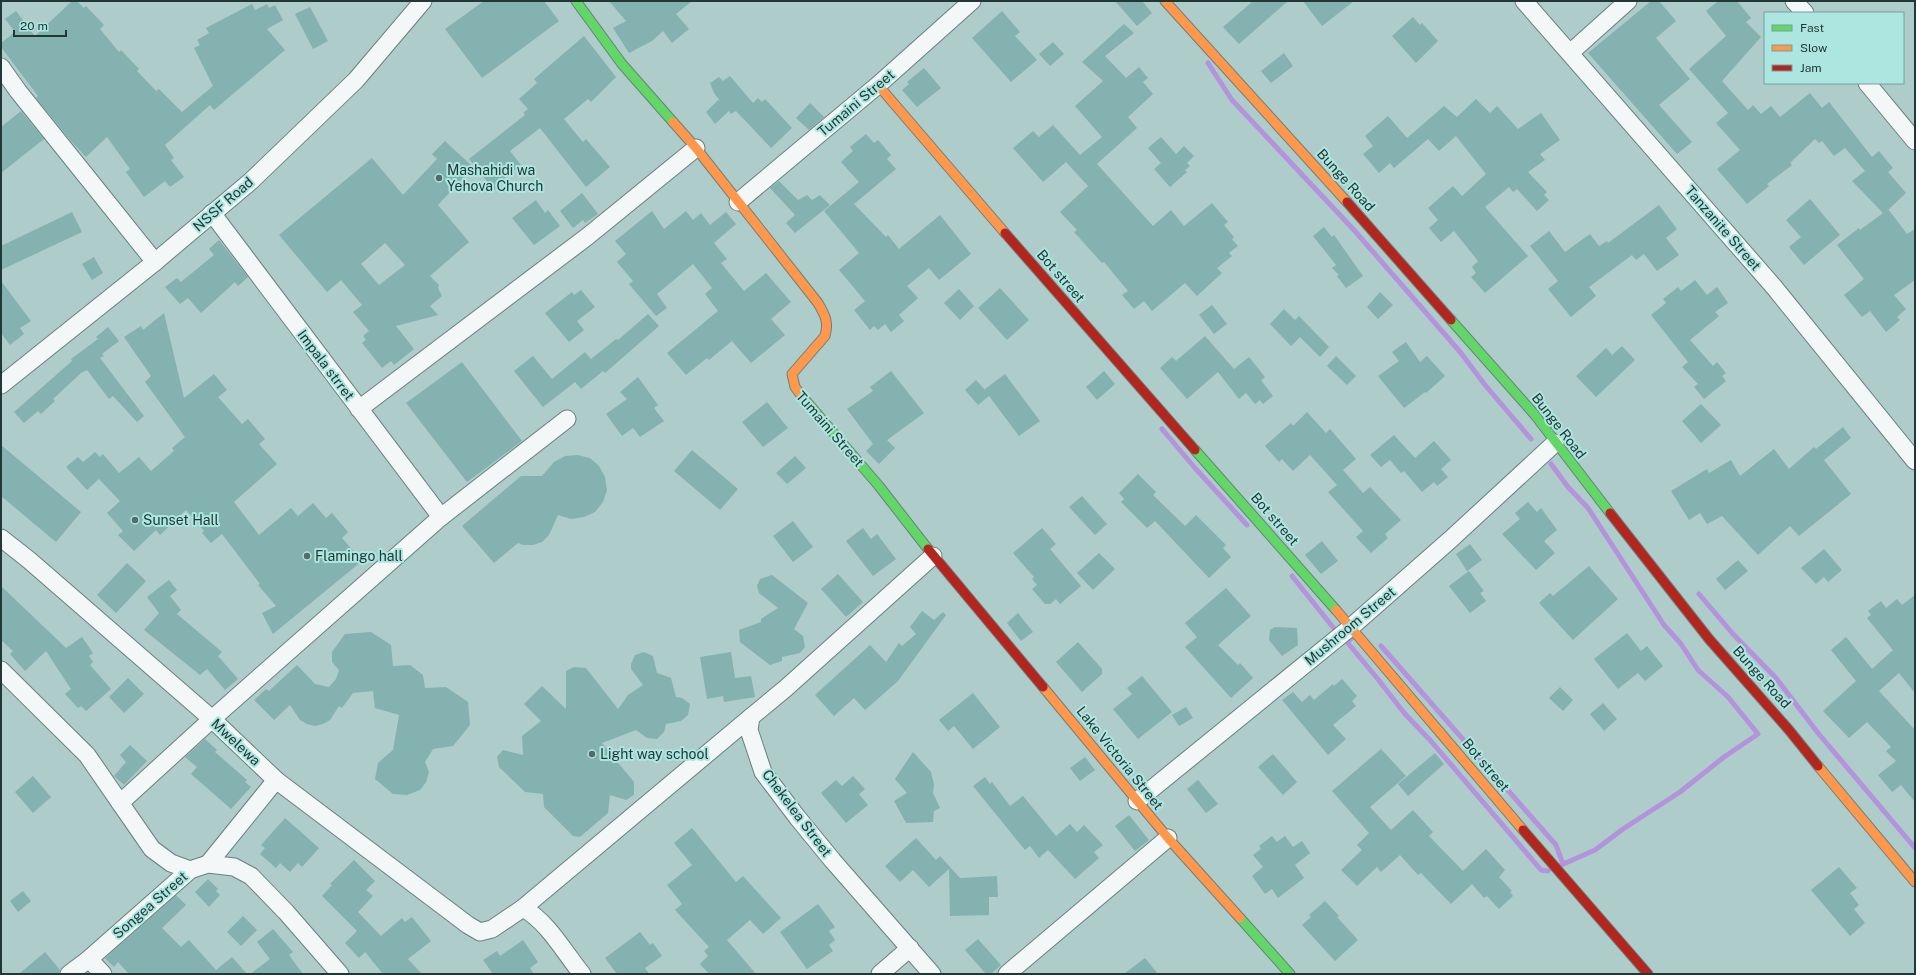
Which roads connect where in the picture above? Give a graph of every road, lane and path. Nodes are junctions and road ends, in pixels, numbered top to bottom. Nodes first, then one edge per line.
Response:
1 (423, 1) edge
2 (576, 1) edge
3 (972, 1) edge
4 (1165, 1) edge
5 (1524, 1) edge
6 (1628, 1) edge
7 (1794, 1) edge
8 (1804, 12) edge
9 (1570, 53) junction
10 (1, 67) edge
11 (1868, 84) edge
12 (878, 85) junction
13 (1915, 141) edge
14 (696, 148) junction
15 (738, 202) junction
16 (212, 213) junction
17 (155, 262) junction
18 (1, 385) edge
19 (359, 409) junction
20 (567, 419) dead end
21 (1555, 443) junction
22 (1915, 461) edge
23 (441, 516) junction
24 (1, 538) edge
25 (933, 556) junction
26 (1351, 627) junction
27 (1, 670) edge
28 (750, 717) junction
29 (212, 718) junction
30 (276, 780) junction
31 (1137, 801) junction
32 (120, 803) junction
33 (1168, 838) junction
34 (208, 864) junction
35 (190, 870) junction
36 (1915, 882) edge
37 (523, 908) junction
38 (910, 948) junction
39 (89, 959) junction
40 (69, 974) edge
41 (103, 974) edge
42 (340, 974) edge
43 (582, 974) edge
44 (880, 974) edge
45 (932, 974) edge
46 (1006, 974) edge
47 (1290, 974) edge
48 (1648, 974) edge

1 - 16 street, NSSF Road
2 - 14 street, Tumaini Street
3 - 12 street, Tumaini Street
4 - 21 street, Bunge Road
5 - 9 street, Tanzanite Street
6 - 9 street
7 - 8 street
9 - 22 street, Tanzanite Street
10 - 17 street
11 - 13 street
12 - 15 street, Tumaini Street
12 - 26 street, Bot street
14 - 15 street, Tumaini Street
14 - 19 street
15 - 25 street, Tumaini Street
16 - 17 street, NSSF Road
16 - 19 street, Impala strret
17 - 18 street, NSSF Road
19 - 23 street, Impala strret
20 - 23 street
21 - 26 street, Mushroom Street
21 - 36 street, Bunge Road
23 - 29 street
24 - 29 street, Mwelewa
25 - 28 street
25 - 31 street, Lake Victoria Street
26 - 31 street, Mushroom Street
26 - 48 street, Bot street
27 - 32 street
28 - 37 street
28 - 38 street, Chekelea Street
29 - 30 street, Mwelewa
29 - 32 street
30 - 34 street
30 - 37 street, Mwelewa
31 - 33 street, Lake Victoria Street
32 - 35 street
33 - 46 street
33 - 47 street, Lake Victoria Street
34 - 35 street, Songea Street
34 - 42 street, Songea Street
35 - 39 street, Songea Street
37 - 43 street
38 - 44 street
38 - 45 street, Chekelea Street
39 - 40 street, Songea Street
39 - 41 street

